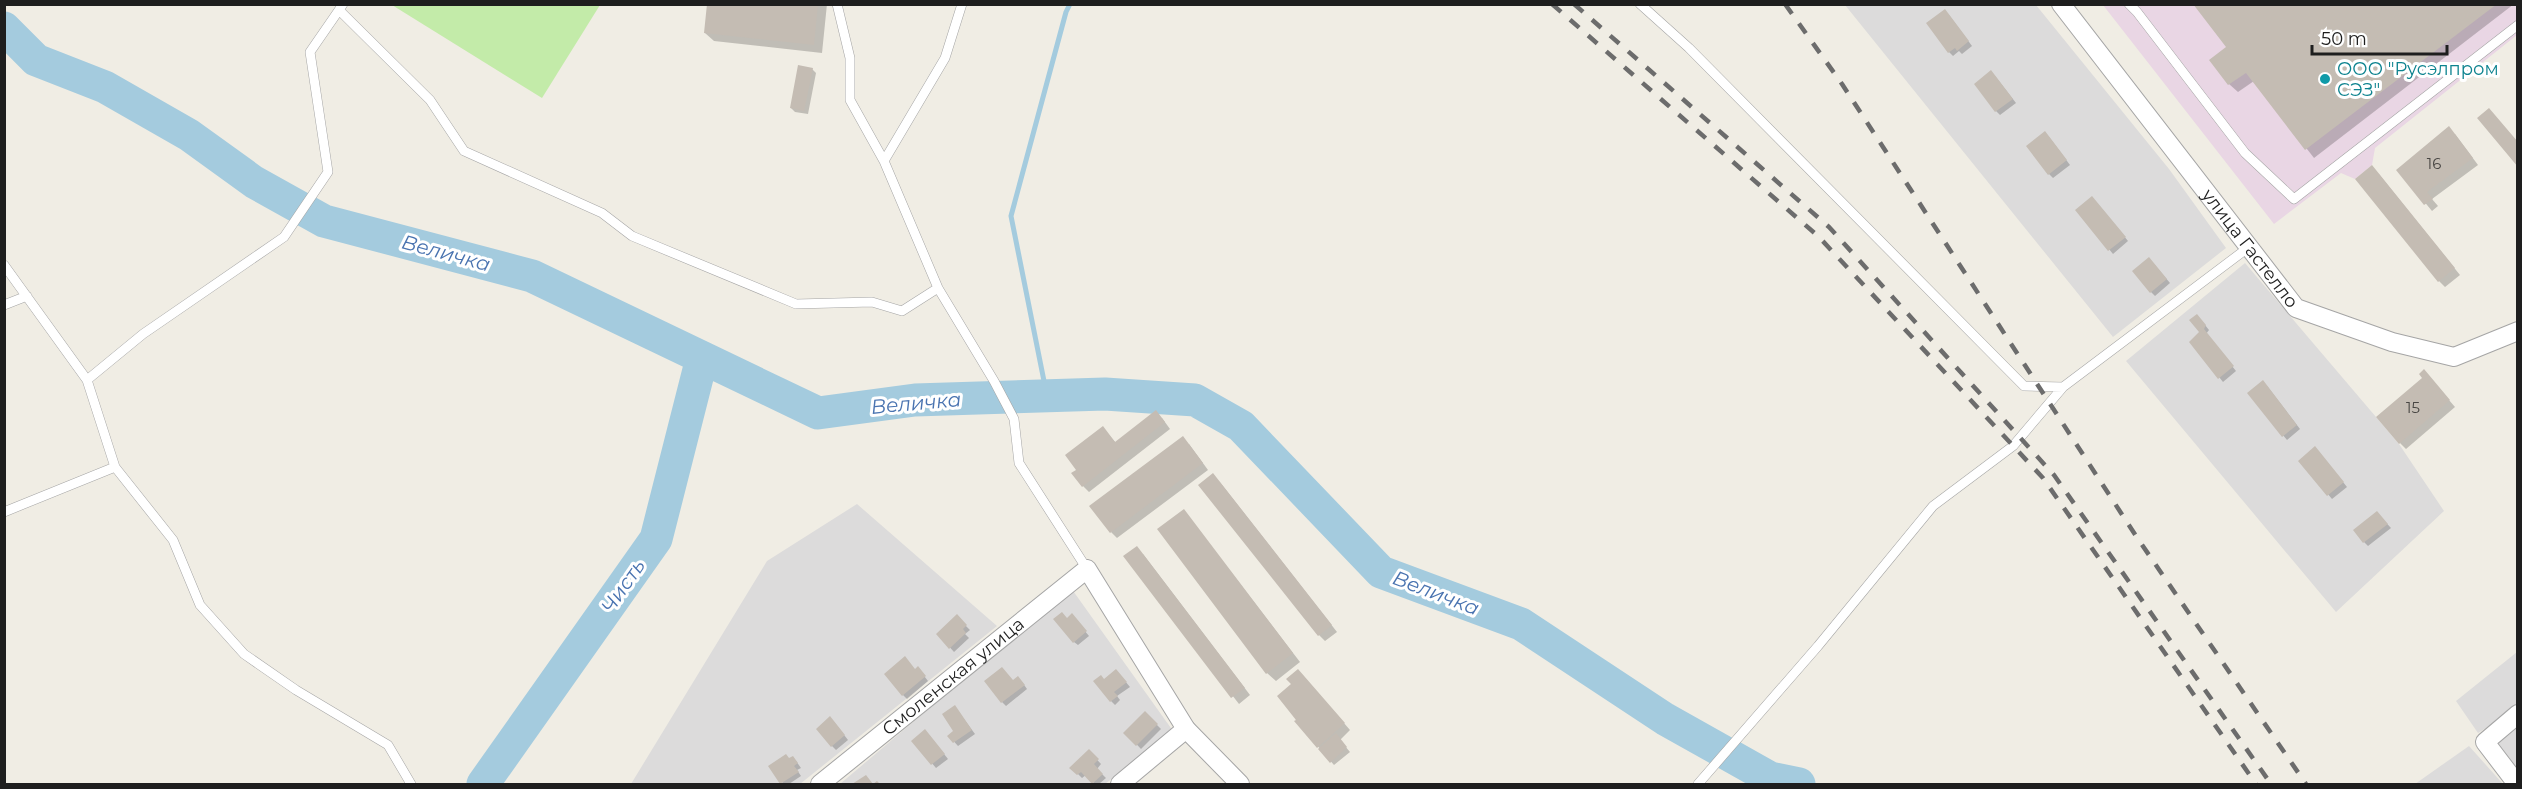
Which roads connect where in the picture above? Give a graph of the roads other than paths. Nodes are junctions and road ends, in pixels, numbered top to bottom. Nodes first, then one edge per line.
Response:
1 (837, 4) edge
2 (962, 4) edge
3 (1640, 4) edge
4 (2061, 4) edge
5 (2129, 4) edge
6 (341, 7) edge
7 (2517, 25) edge
8 (884, 161) junction
9 (2249, 247) junction
10 (4, 265) edge
11 (938, 288) junction
12 (27, 296) junction
13 (4, 305) edge
14 (2517, 331) edge
15 (87, 380) junction
16 (2063, 387) junction
17 (115, 467) junction
18 (4, 512) edge
19 (1087, 569) junction
20 (2517, 714) edge
21 (1186, 729) junction
22 (411, 784) edge
23 (820, 784) edge
24 (1120, 784) edge
25 (1240, 784) edge
26 (1698, 784) edge
27 (2517, 784) edge

1 - 8 lane
2 - 8 lane
3 - 16 lane
4 - 9 street, улица Гастелло
5 - 7 lane
6 - 11 lane
6 - 15 lane
8 - 11 lane
9 - 14 street, улица Гастелло
9 - 16 lane
10 - 12 lane
11 - 19 lane
12 - 13 lane
12 - 15 lane
15 - 17 lane
16 - 26 lane
17 - 18 lane
17 - 22 lane
19 - 21 street
19 - 23 street, Смоленская улица
20 - 27 street
21 - 24 street
21 - 25 street

